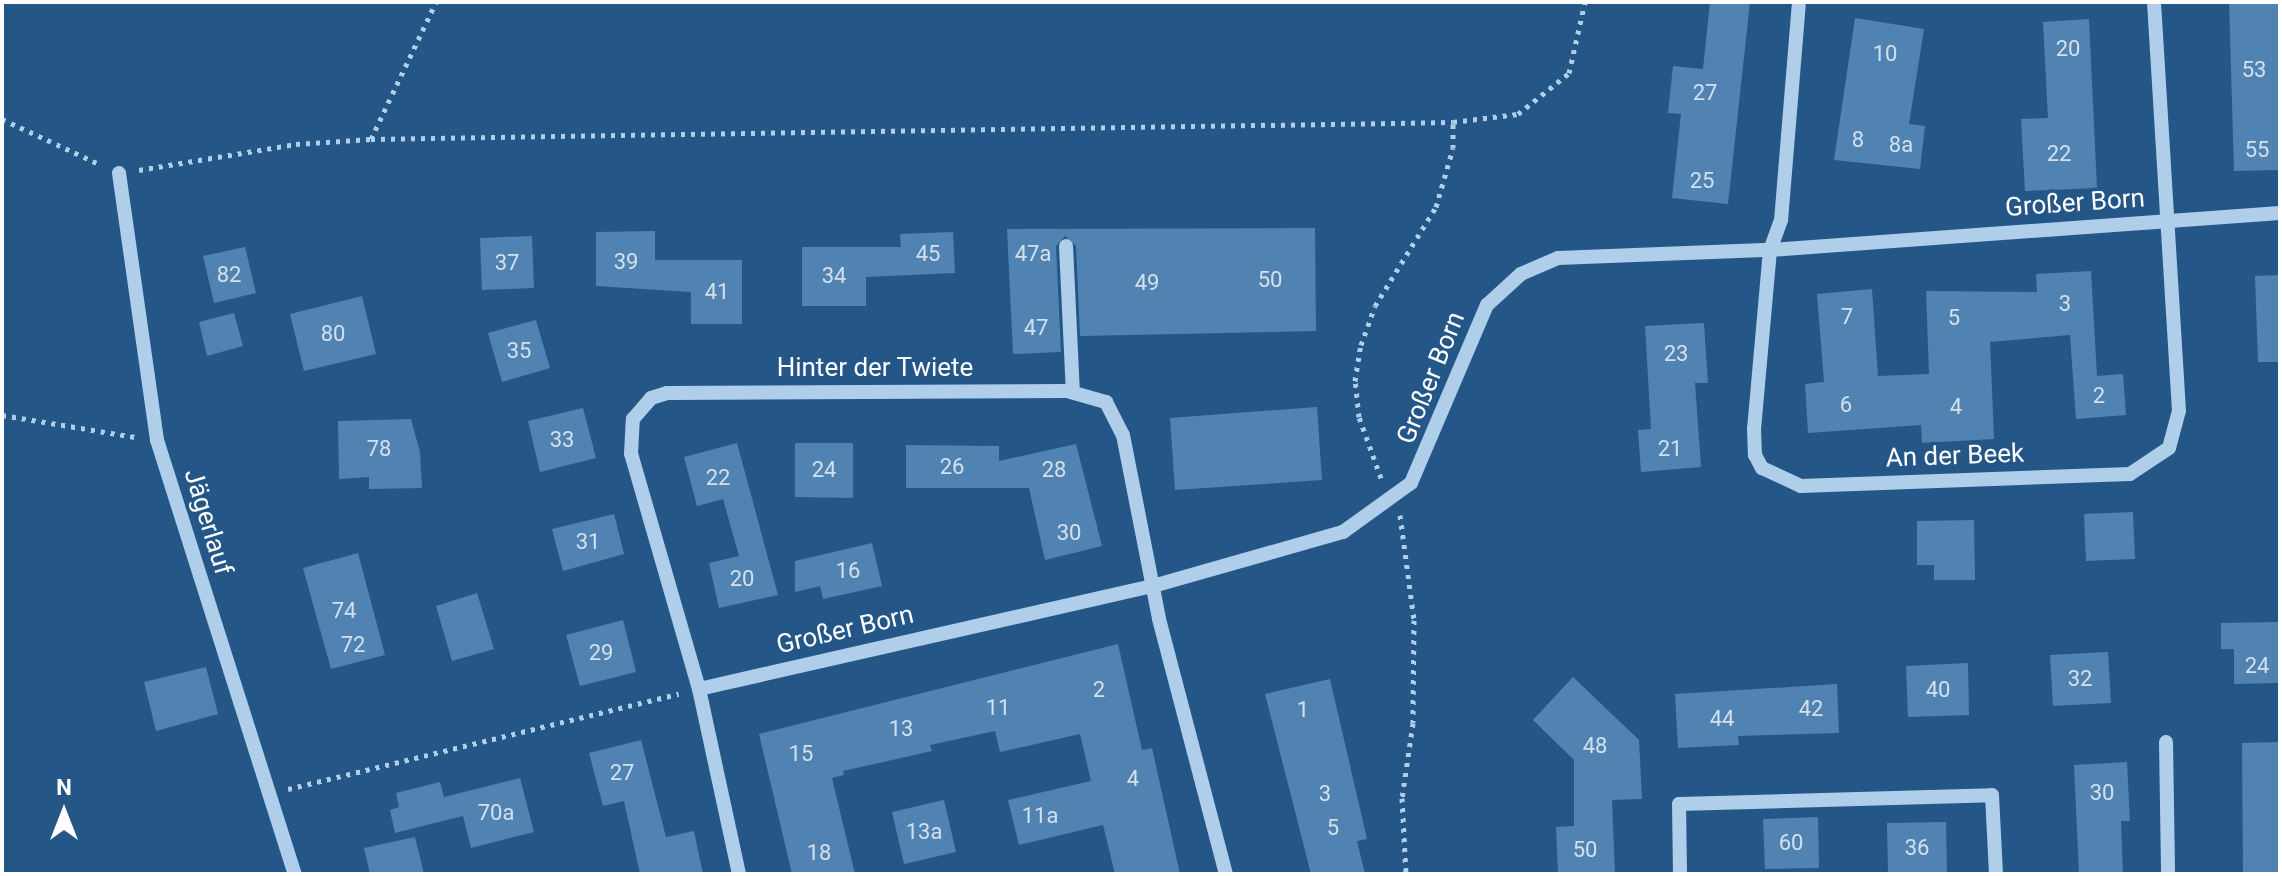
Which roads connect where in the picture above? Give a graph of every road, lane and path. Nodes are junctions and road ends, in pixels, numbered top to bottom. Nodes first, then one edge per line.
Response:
1 (436, 2) edge
2 (1585, 2) edge
3 (1799, 2) edge
4 (2154, 2) edge
5 (2, 119) edge
6 (1453, 122) junction
7 (371, 139) junction
8 (119, 173) junction
9 (2280, 213) edge
10 (2169, 221) junction
11 (1066, 246) dead end
12 (1770, 250) junction
13 (1073, 392) junction
14 (2, 415) edge
15 (157, 440) junction
16 (1393, 499) junction
17 (1153, 586) junction
18 (699, 689) junction
19 (2166, 742) dead end
20 (268, 794) junction
21 (295, 874) edge
22 (739, 874) edge
23 (1226, 874) edge
24 (1406, 874) edge
25 (1680, 874) edge
26 (1996, 874) edge
27 (2168, 874) edge

1 - 7 path
2 - 6 path
3 - 12 street, An der Beek
4 - 10 street, An der Beek
5 - 8 path
6 - 7 path
6 - 16 path
7 - 8 path
8 - 15 street, Jägerlauf
9 - 10 street, Großer Born
10 - 12 street, Großer Born
10 - 12 street, An der Beek
11 - 13 street
12 - 16 street, Großer Born
13 - 17 street, Hinter der Twiete
13 - 18 street, Hinter der Twiete
14 - 15 path
15 - 20 street, Jägerlauf
16 - 17 street, Großer Born
16 - 24 path
17 - 18 street, Großer Born
17 - 23 street, Hinter der Twiete
18 - 20 path
18 - 22 street, Hinter der Twiete
19 - 27 street
20 - 21 street, Jägerlauf
25 - 26 street

